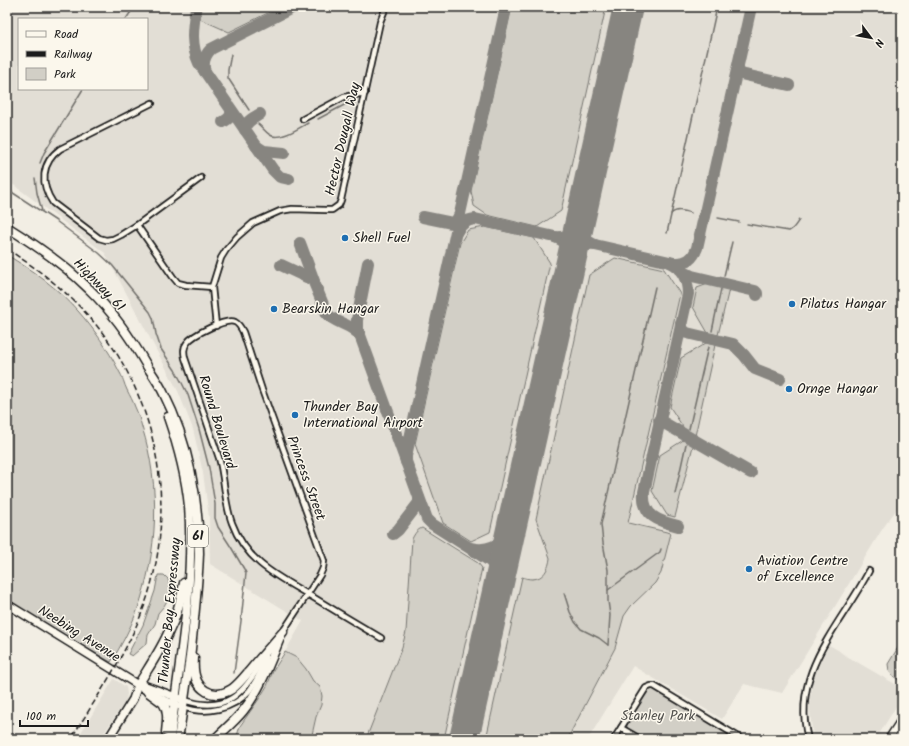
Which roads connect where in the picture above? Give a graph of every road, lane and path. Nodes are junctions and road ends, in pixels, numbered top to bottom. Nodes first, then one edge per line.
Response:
1 (386, 7) edge
2 (365, 93) junction
3 (152, 103) dead end
4 (303, 119) dead end
5 (202, 178) dead end
6 (137, 225) junction
7 (7, 227) edge
8 (212, 287) junction
9 (216, 326) junction
10 (155, 379) junction
11 (190, 554) junction
12 (869, 571) dead end
13 (307, 594) junction
14 (7, 604) edge
15 (196, 607) junction
16 (282, 632) junction
17 (381, 638) dead end
18 (138, 685) junction
19 (148, 692) junction
20 (175, 701) junction
21 (184, 704) junction
22 (902, 719) edge
23 (622, 728) junction
24 (108, 739) edge
25 (166, 739) edge
26 (170, 739) edge
27 (178, 739) edge
28 (214, 739) edge
29 (614, 739) edge
30 (640, 739) edge
31 (742, 739) edge
32 (808, 739) edge
33 (889, 739) edge

1 - 2 street, Hector Dougall Way
2 - 4 street
2 - 8 street, Hector Dougall Way
3 - 6 street
5 - 6 street
6 - 8 street
7 - 10 highway, Highway 61 / 61
8 - 9 street
9 - 13 street, Princess Street
9 - 13 street, Round Boulevard
10 - 11 highway, Thunder Bay Expressway / 61
10 - 15 highway, Thunder Bay Expressway / 61
11 - 18 highway
11 - 20 highway, Thunder Bay Expressway / 61
12 - 32 street
13 - 16 street, Princess Street
13 - 17 street, Round Boulevard
14 - 18 main road, Neebing Avenue
15 - 16 highway
15 - 21 highway, Thunder Bay Expressway / 61
16 - 21 street, Princess Street
16 - 28 highway
18 - 19 main road, Neebing Avenue
18 - 20 main road, Neebing Avenue
18 - 24 main road
19 - 20 main road, Neebing Avenue
19 - 25 highway
20 - 21 main road, Neebing Avenue
20 - 26 highway, Thunder Bay Expressway / 61
21 - 27 highway, Thunder Bay Expressway / 61
22 - 33 main road
23 - 29 street
23 - 30 street
23 - 31 street

